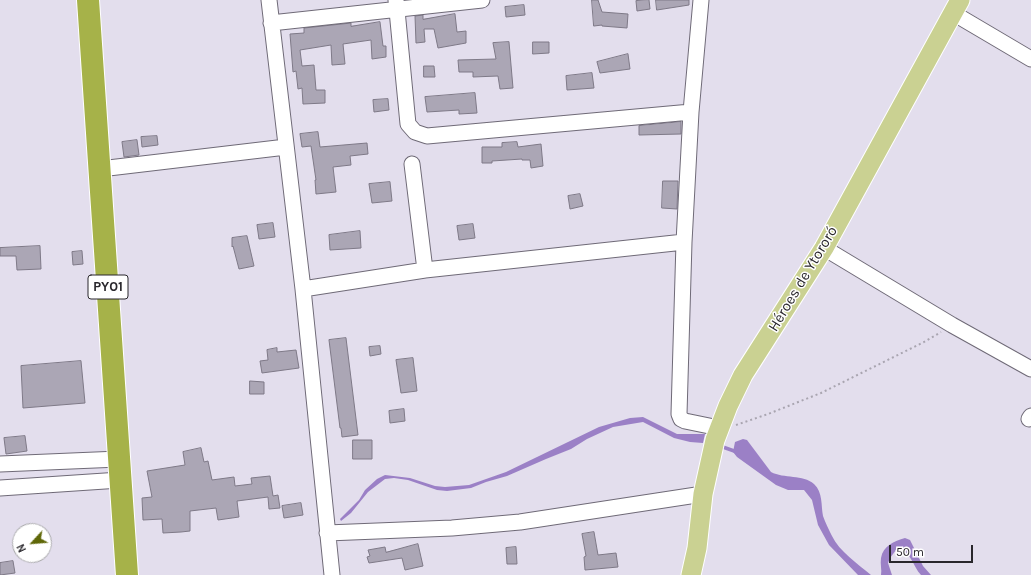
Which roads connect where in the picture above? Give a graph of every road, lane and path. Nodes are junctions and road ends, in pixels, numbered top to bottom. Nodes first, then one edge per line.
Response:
1 (88, 0) edge
2 (269, 0) edge
3 (482, 0) edge
4 (701, 0) edge
5 (396, 5) edge
6 (957, 6) edge
7 (272, 23) junction
8 (1031, 59) edge
9 (691, 112) junction
10 (286, 147) junction
11 (412, 164) dead end
12 (100, 169) junction
13 (684, 242) junction
14 (824, 248) junction
15 (425, 270) junction
16 (303, 289) junction
17 (952, 325) junction
18 (1031, 369) edge
19 (717, 434) junction
20 (119, 458) junction
21 (0, 464) edge
22 (120, 480) junction
23 (0, 488) edge
24 (702, 494) junction
25 (327, 533) junction
26 (126, 575) edge
27 (332, 575) edge
28 (691, 575) edge

1 - 12 highway, PY01
2 - 7 street
3 - 5 street
4 - 9 street
5 - 7 street
5 - 9 street
6 - 8 street
6 - 14 main road, Héroes de Ytororó
7 - 10 street
9 - 13 street
10 - 12 street
10 - 16 street
11 - 15 street
12 - 20 highway, PY01
13 - 15 street
13 - 19 street
14 - 17 street
14 - 19 main road, Héroes de Ytororó
15 - 16 street
16 - 25 street
17 - 18 street
17 - 19 path
19 - 24 main road, Héroes de Ytororó
20 - 21 street
20 - 22 highway, PY01
22 - 23 street
22 - 26 highway, PY01
24 - 25 street
24 - 28 main road, Héroes de Ytororó
25 - 27 street

